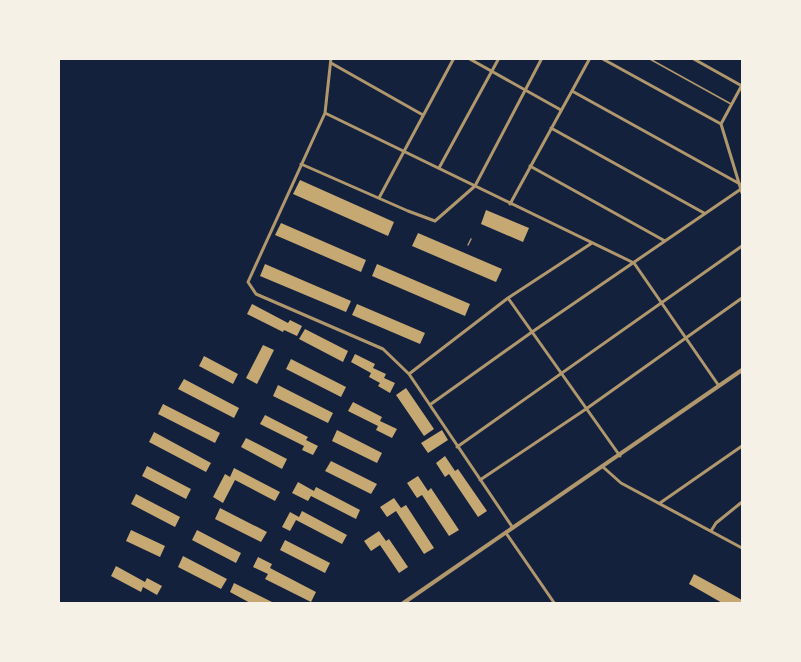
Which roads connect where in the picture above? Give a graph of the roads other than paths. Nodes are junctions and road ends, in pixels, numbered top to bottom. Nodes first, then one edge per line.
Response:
1 (454, 58) edge
2 (468, 58) edge
3 (498, 58) edge
4 (542, 58) edge
5 (590, 58) edge
6 (601, 58) edge
7 (648, 58) edge
8 (692, 58) edge
9 (330, 61) edge
10 (492, 72) junction
11 (742, 86) edge
12 (525, 90) junction
13 (572, 91) junction
14 (732, 104) junction
15 (561, 110) junction
16 (325, 112) junction
17 (423, 115) junction
18 (721, 124) junction
19 (551, 128) junction
20 (403, 150) junction
21 (301, 164) junction
22 (530, 166) junction
23 (439, 168) junction
24 (475, 186) junction
25 (741, 189) edge
26 (379, 198) junction
27 (510, 204) junction
28 (704, 213) junction
29 (471, 238) dead end
30 (665, 241) junction
31 (592, 243) junction
32 (468, 245) dead end
33 (742, 246) edge
34 (634, 263) junction
35 (508, 298) junction
36 (742, 298) edge
37 (662, 302) junction
38 (532, 332) junction
39 (686, 338) junction
40 (742, 370) edge
41 (561, 373) junction
42 (409, 374) junction
43 (719, 386) junction
44 (431, 404) junction
45 (586, 409) junction
46 (742, 446) edge
47 (457, 447) junction
48 (620, 456) junction
49 (603, 467) junction
50 (480, 480) junction
51 (742, 502) edge
52 (660, 503) junction
53 (513, 528) junction
54 (711, 531) junction
55 (506, 533) junction
56 (742, 548) edge
57 (402, 603) edge
58 (555, 603) edge

1 - 17 street
2 - 10 street
3 - 10 street
4 - 12 street
5 - 13 street
6 - 18 street
7 - 14 lane
8 - 11 street
9 - 16 street
9 - 17 street
10 - 12 street
10 - 23 street
11 - 14 street
12 - 15 street
12 - 24 street
13 - 15 street
13 - 25 street
14 - 18 street
15 - 19 street
16 - 20 street
16 - 21 street
17 - 20 street
18 - 25 street
19 - 22 street
19 - 28 street
20 - 23 street
20 - 26 street
21 - 26 street
21 - 42 street
22 - 27 street
22 - 30 street
23 - 24 street
24 - 26 street
24 - 27 street
25 - 28 street
27 - 31 street
28 - 30 street
29 - 32 lane
30 - 34 street
31 - 34 street
31 - 35 street
33 - 37 street
34 - 37 street
34 - 38 street
35 - 38 street
35 - 42 street
36 - 39 street
37 - 39 street
37 - 41 street
38 - 41 street
38 - 44 street
39 - 43 street
39 - 45 street
40 - 43 street
41 - 45 street
41 - 47 street
42 - 44 street
43 - 48 street
44 - 47 street
45 - 48 street
45 - 50 street
46 - 52 street
47 - 50 street
48 - 49 street
49 - 52 street
49 - 53 street
50 - 53 street
51 - 54 street
52 - 54 street
53 - 55 street
54 - 56 street
55 - 57 street
55 - 58 street

